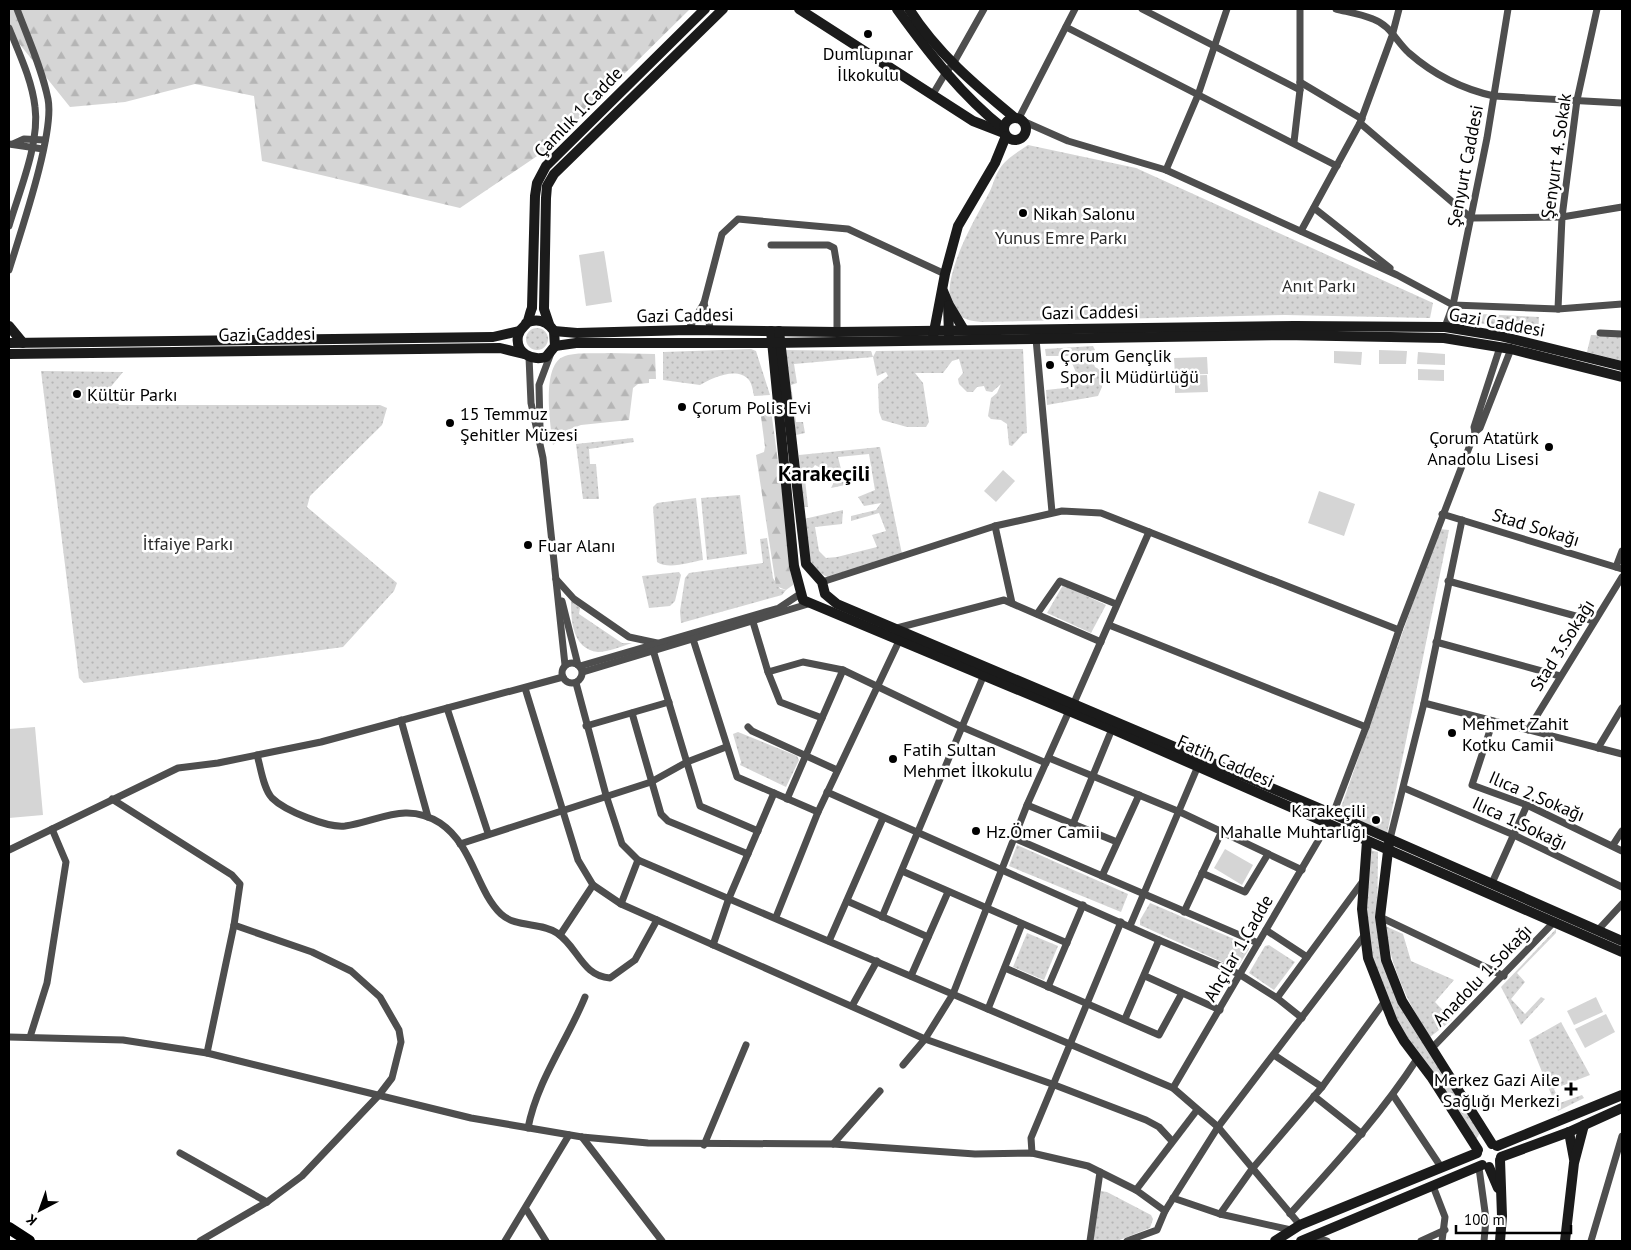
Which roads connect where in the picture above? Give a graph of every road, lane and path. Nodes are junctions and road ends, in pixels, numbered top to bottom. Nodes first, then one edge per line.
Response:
1 (17, 9) edge
2 (705, 9) edge
3 (723, 9) edge
4 (799, 9) edge
5 (897, 9) edge
6 (909, 9) edge
7 (984, 9) edge
8 (1075, 9) edge
9 (1142, 9) edge
10 (1227, 9) edge
11 (1300, 9) edge
12 (1336, 9) edge
13 (1399, 9) edge
14 (1508, 9) edge
15 (1597, 9) edge
16 (1066, 27) junction
17 (9, 28) edge
18 (1393, 32) junction
19 (1215, 46) junction
20 (950, 68) junction
21 (1300, 86) junction
22 (933, 94) junction
23 (1198, 95) junction
24 (1494, 96) junction
25 (1577, 100) junction
26 (1622, 103) edge
27 (49, 106) junction
28 (36, 107) junction
29 (1020, 119) junction
30 (1361, 121) junction
31 (1007, 134) junction
32 (33, 139) junction
33 (45, 140) junction
34 (1294, 142) junction
35 (11, 144) edge
36 (31, 148) junction
37 (43, 149) junction
38 (1337, 166) junction
39 (1166, 170) junction
40 (1622, 207) edge
41 (1314, 208) junction
42 (1562, 217) junction
43 (1471, 218) junction
44 (9, 226) edge
45 (1301, 231) junction
46 (771, 245) dead end
47 (9, 270) edge
48 (945, 274) junction
49 (1397, 274) junction
50 (942, 290) junction
51 (948, 303) junction
52 (704, 304) junction
53 (1622, 304) edge
54 (1454, 305) junction
55 (1558, 309) junction
56 (526, 323) junction
57 (9, 326) edge
58 (552, 328) junction
59 (688, 330) junction
60 (711, 330) junction
61 (964, 330) junction
62 (775, 331) junction
63 (519, 332) junction
64 (837, 332) junction
65 (1445, 333) junction
66 (1600, 333) dead end
67 (1622, 334) edge
68 (933, 335) junction
69 (949, 335) junction
70 (1036, 339) junction
71 (1501, 341) junction
72 (9, 343) edge
73 (23, 343) junction
74 (776, 343) junction
75 (1512, 344) junction
76 (553, 350) junction
77 (9, 354) edge
78 (527, 356) junction
79 (1622, 366) edge
80 (1622, 377) edge
81 (1475, 432) junction
82 (540, 446) junction
83 (1052, 512) junction
84 (1442, 514) junction
85 (1462, 520) junction
86 (995, 526) junction
87 (1149, 532) junction
88 (1622, 551) edge
89 (1619, 568) edge
90 (1622, 577) edge
91 (556, 579) junction
92 (819, 581) junction
93 (1448, 581) junction
94 (800, 591) junction
95 (825, 594) junction
96 (1012, 603) junction
97 (812, 604) junction
98 (1116, 604) junction
99 (1037, 614) junction
100 (1594, 620) junction
101 (753, 622) junction
102 (1109, 625) junction
103 (897, 628) junction
104 (1399, 630) junction
105 (693, 639) junction
106 (899, 641) junction
107 (1101, 642) junction
108 (1436, 642) junction
109 (658, 643) junction
110 (653, 650) junction
111 (566, 665) junction
112 (580, 668) junction
113 (843, 670) junction
114 (768, 672) junction
115 (1560, 676) junction
116 (983, 677) junction
117 (563, 678) junction
118 (576, 683) junction
119 (878, 686) junction
120 (525, 688) junction
121 (668, 702) junction
122 (1424, 703) junction
123 (447, 708) junction
124 (1071, 708) junction
125 (1622, 708) edge
126 (632, 712) junction
127 (822, 718) junction
128 (401, 720) junction
129 (1493, 721) junction
130 (586, 726) junction
131 (748, 727) dead end
132 (962, 727) junction
133 (1366, 727) junction
134 (1112, 729) junction
135 (1528, 730) junction
136 (726, 747) junction
137 (1598, 748) junction
138 (1622, 754) edge
139 (257, 755) junction
140 (805, 756) junction
141 (1048, 761) junction
142 (687, 762) junction
143 (1198, 766) junction
144 (837, 770) junction
145 (1093, 776) junction
146 (651, 782) junction
147 (1404, 788) junction
148 (827, 792) junction
149 (774, 793) junction
150 (606, 795) junction
151 (1139, 795) junction
152 (112, 799) junction
153 (787, 799) junction
154 (1027, 804) junction
155 (1526, 805) junction
156 (563, 810) junction
157 (818, 812) junction
158 (1180, 812) junction
159 (428, 817) junction
160 (883, 818) junction
161 (1330, 819) junction
162 (1073, 824) junction
163 (52, 829) junction
164 (758, 831) junction
165 (1622, 831) edge
166 (488, 833) junction
167 (1221, 833) junction
168 (918, 834) junction
169 (1514, 835) junction
170 (1014, 838) junction
171 (1366, 841) junction
172 (1117, 842) junction
173 (460, 844) junction
174 (1388, 844) junction
175 (1613, 845) junction
176 (9, 850) edge
177 (1622, 851) edge
178 (748, 854) junction
179 (1268, 854) junction
180 (638, 860) junction
181 (1002, 870) junction
182 (1302, 870) junction
183 (902, 871) junction
184 (1202, 873) junction
185 (1102, 876) junction
186 (1363, 881) junction
187 (1492, 883) junction
188 (593, 885) junction
189 (1622, 887) edge
190 (948, 892) junction
191 (1144, 895) junction
192 (729, 898) junction
193 (847, 901) junction
194 (621, 904) junction
195 (1622, 904) edge
196 (1083, 905) junction
197 (986, 909) junction
198 (1184, 912) junction
199 (776, 917) junction
200 (882, 917) junction
201 (1380, 917) junction
202 (657, 920) junction
203 (1121, 922) junction
204 (1554, 922) junction
205 (1022, 924) junction
206 (234, 925) junction
207 (1130, 926) junction
208 (1266, 930) junction
209 (1598, 930) junction
210 (560, 935) junction
211 (1364, 936) junction
212 (928, 937) junction
213 (1159, 940) junction
214 (829, 941) junction
215 (1622, 941) edge
216 (1067, 943) junction
217 (1258, 943) junction
218 (713, 945) junction
219 (1622, 952) edge
220 (1308, 957) junction
221 (877, 962) junction
222 (1005, 968) junction
223 (1239, 974) junction
224 (912, 976) junction
225 (1145, 976) junction
226 (1504, 976) junction
227 (1048, 987) junction
228 (953, 994) junction
229 (1182, 994) junction
230 (585, 997) dead end
231 (1277, 998) junction
232 (1384, 1001) junction
233 (1086, 1004) junction
234 (852, 1006) junction
235 (988, 1008) junction
236 (1220, 1010) junction
237 (1302, 1018) junction
238 (1124, 1019) junction
239 (9, 1037) edge
240 (30, 1037) junction
241 (925, 1039) junction
242 (1069, 1044) junction
243 (746, 1045) dead end
244 (1432, 1048) junction
245 (207, 1053) junction
246 (1274, 1055) junction
247 (1417, 1059) junction
248 (903, 1065) dead end
249 (1052, 1084) junction
250 (1322, 1087) junction
251 (1173, 1088) junction
252 (880, 1091) dead end
253 (380, 1095) junction
254 (1393, 1095) junction
255 (1622, 1095) edge
256 (1314, 1096) junction
257 (1622, 1108) edge
258 (1197, 1110) junction
259 (1584, 1125) junction
260 (1218, 1127) junction
261 (528, 1128) junction
262 (1569, 1132) junction
263 (1362, 1134) junction
264 (569, 1135) junction
265 (1622, 1136) edge
266 (582, 1137) junction
267 (1172, 1141) junction
268 (833, 1144) junction
269 (704, 1145) junction
270 (1495, 1145) junction
271 (180, 1152) dead end
272 (1477, 1152) junction
273 (1032, 1153) junction
274 (1500, 1159) junction
275 (1574, 1162) junction
276 (1441, 1167) junction
277 (1483, 1167) junction
278 (1252, 1169) junction
279 (1100, 1172) junction
280 (1433, 1186) junction
281 (1136, 1190) junction
282 (1173, 1198) junction
283 (267, 1202) junction
284 (526, 1209) junction
285 (1165, 1211) junction
286 (1220, 1214) junction
287 (1290, 1214) junction
288 (1502, 1216) junction
289 (9, 1228) edge
290 (1296, 1228) junction
291 (1445, 1230) junction
292 (1313, 1236) junction
293 (29, 1241) edge
294 (200, 1241) edge
295 (505, 1241) edge
296 (546, 1241) edge
297 (662, 1241) edge
298 (1090, 1241) edge
299 (1127, 1241) edge
300 (1275, 1241) edge
301 (1301, 1241) edge
302 (1327, 1241) edge
303 (1421, 1241) edge
304 (1442, 1241) edge
305 (1484, 1241) edge
306 (1500, 1241) edge
307 (1565, 1241) edge
308 (1591, 1241) edge

1 - 27 street
2 - 56 main road, Çamlık 1.Cadde
3 - 58 main road
4 - 22 main road
5 - 20 main road
6 - 20 main road
7 - 20 street
8 - 16 street
9 - 19 street
10 - 19 street
11 - 21 street
12 - 18 street
13 - 18 street
14 - 24 street, Şenyurt Caddesi
15 - 25 street, Şenyurt 4. Sokak
16 - 23 street
16 - 29 street
17 - 28 street
18 - 24 street
18 - 30 street
19 - 21 street
19 - 23 street
20 - 22 street
20 - 29 main road
20 - 31 main road
21 - 30 street
21 - 34 street
22 - 31 main road
23 - 34 street
23 - 39 street
24 - 25 street
24 - 43 street, Şenyurt Caddesi
25 - 26 street
25 - 42 street, Şenyurt 4. Sokak
27 - 28 street
27 - 33 street
28 - 32 street
29 - 31 main road
29 - 31 main road
29 - 39 street
30 - 38 street
30 - 43 street
31 - 48 main road
32 - 33 street
32 - 35 street
32 - 36 street
33 - 37 street
34 - 38 street
35 - 36 street
36 - 37 street
36 - 44 street
37 - 47 street
38 - 41 street
39 - 45 street
40 - 42 street
41 - 45 street
41 - 49 street
42 - 43 street
42 - 55 street, Şenyurt 4. Sokak
43 - 54 street, Şenyurt Caddesi
45 - 49 street
46 - 64 street
48 - 50 main road
48 - 52 street
49 - 54 street
50 - 51 main road
50 - 68 main road
51 - 61 main road
51 - 69 main road
52 - 59 street
52 - 60 street
53 - 55 street
54 - 55 street
54 - 65 street, Şenyurt Caddesi
56 - 58 main road
56 - 63 main road
57 - 73 main road
58 - 59 main road, Gazi Caddesi
58 - 76 main road
59 - 60 main road, Gazi Caddesi
60 - 62 main road, Gazi Caddesi
61 - 65 main road, Gazi Caddesi
61 - 69 main road, Gazi Caddesi
62 - 64 main road, Gazi Caddesi
62 - 74 main road, Fatih Caddesi
63 - 73 main road, Gazi Caddesi
63 - 78 main road
64 - 68 main road, Gazi Caddesi
65 - 70 main road, Gazi Caddesi
65 - 71 main road, Gazi Caddesi
66 - 67 street
68 - 69 main road, Gazi Caddesi
68 - 74 main road, Gazi Caddesi
69 - 70 main road, Gazi Caddesi
70 - 83 street
71 - 75 main road, Gazi Caddesi
71 - 81 street
72 - 73 main road, Gazi Caddesi
74 - 76 main road, Gazi Caddesi
74 - 92 main road, Fatih Caddesi
74 - 94 main road, Fatih Caddesi
75 - 79 main road, Gazi Caddesi
75 - 80 main road, Gazi Caddesi
75 - 81 street
76 - 78 main road
76 - 82 street
77 - 78 main road, Gazi Caddesi
78 - 82 street
81 - 84 street, Ahçılar 1.Cadde
82 - 91 street
83 - 86 street
83 - 87 street
84 - 85 street, Stad Sokağı
84 - 104 street, Ahçılar 1.Cadde
85 - 89 street, Stad Sokağı
85 - 93 street
86 - 92 street
86 - 96 street
87 - 98 street
87 - 104 street
88 - 89 street
90 - 100 street, Stad 3.Sokağı
91 - 109 street
91 - 111 street
91 - 112 street
92 - 94 main road
92 - 95 main road, Fatih Caddesi
93 - 100 street
93 - 108 street
94 - 97 main road, Fatih Caddesi
94 - 109 street
95 - 97 main road
95 - 103 main road, Fatih Caddesi
96 - 99 street
96 - 103 street
97 - 101 street
97 - 106 main road, Fatih Caddesi
98 - 99 street
98 - 102 street
99 - 107 street
100 - 115 street, Stad 3.Sokağı
101 - 105 street
101 - 114 street
102 - 107 street
102 - 133 street
103 - 124 main road, Fatih Caddesi
104 - 133 street, Ahçılar 1.Cadde
105 - 110 street
105 - 136 street
106 - 116 main road, Fatih Caddesi
106 - 119 street
107 - 124 street
108 - 115 street
108 - 122 street
109 - 112 street
110 - 112 street
110 - 121 street
111 - 112 street
111 - 117 street
112 - 118 street
113 - 114 street
113 - 119 street
113 - 127 street
114 - 127 street
115 - 135 street, Stad 3.Sokağı
116 - 124 main road, Fatih Caddesi
116 - 132 street
117 - 118 street
117 - 120 street
118 - 130 street
119 - 132 street
119 - 144 street
120 - 123 street
120 - 156 street
121 - 126 street
121 - 142 street
122 - 129 street
122 - 147 street
123 - 128 street
123 - 166 street
124 - 134 main road, Fatih Caddesi
124 - 141 street
124 - 161 main road, Fatih Caddesi
125 - 137 street
126 - 130 street
126 - 146 street
127 - 140 street
128 - 139 street
128 - 159 street
129 - 135 street
129 - 155 street, Ilıca 2.Sokağı
130 - 150 street
131 - 140 street
132 - 141 street
132 - 168 street
133 - 161 street, Ahçılar 1.Cadde
134 - 143 main road, Fatih Caddesi
134 - 145 street
135 - 137 street
136 - 142 street
136 - 149 street
137 - 138 street
139 - 152 street
139 - 159 street
140 - 144 street
140 - 153 street
141 - 145 street
141 - 154 street
142 - 146 street
142 - 164 street
143 - 158 street
143 - 161 main road, Fatih Caddesi
144 - 148 street
145 - 151 street
145 - 162 street
146 - 150 street
146 - 178 street
147 - 169 street, Ilıca 1.Sokağı
147 - 174 street
148 - 157 street
148 - 160 street
149 - 153 street
149 - 164 street
150 - 156 street
150 - 180 street
151 - 158 street
151 - 172 street
152 - 163 street
152 - 206 street
153 - 157 street
154 - 162 street
154 - 170 street
155 - 169 street
155 - 175 street, Ilıca 2.Sokağı
156 - 166 street
156 - 188 street
157 - 199 street
158 - 167 street
158 - 191 street
159 - 173 street
160 - 168 street
160 - 193 street
161 - 171 main road, Fatih Caddesi
161 - 174 main road, Fatih Caddesi
161 - 182 street, Ahçılar 1.Cadde
162 - 172 street
163 - 176 street
163 - 240 street
164 - 178 street
165 - 175 street
166 - 173 street
167 - 179 street
167 - 184 street
168 - 181 street
168 - 183 street
169 - 187 street
169 - 189 street, Ilıca 1.Sokağı
170 - 181 street
170 - 185 street
171 - 174 main road, Fatih Caddesi
171 - 186 main road
172 - 185 street
173 - 210 street
174 - 187 main road, Fatih Caddesi
174 - 201 main road
174 - 204 main road, Fatih Caddesi
175 - 177 street, Ilıca 2.Sokağı
178 - 192 street
179 - 182 street
179 - 184 street
180 - 192 street
180 - 194 street
181 - 196 street
181 - 197 street
182 - 208 street, Ahçılar 1.Cadde
183 - 190 street
183 - 200 street
184 - 198 street
185 - 191 street
186 - 211 main road
186 - 220 street
187 - 209 main road, Fatih Caddesi
188 - 194 street
188 - 210 street
190 - 197 street
190 - 212 street
191 - 198 street
191 - 207 street
192 - 199 street
192 - 218 street
193 - 200 street
193 - 214 street
194 - 202 street
195 - 209 street
196 - 203 street
196 - 216 street
197 - 205 street
197 - 228 street
198 - 217 street
199 - 214 street
200 - 212 street
201 - 226 street
201 - 244 main road
202 - 210 street
202 - 218 street
203 - 207 street
203 - 233 street
204 - 219 main road, Fatih Caddesi
204 - 226 street, Anadolu 1.Sokağı
205 - 216 street
205 - 222 street
206 - 245 street
206 - 253 street
207 - 213 street
208 - 217 street, Ahçılar 1.Cadde
208 - 220 street
209 - 215 main road, Fatih Caddesi
211 - 232 main road
211 - 237 street
212 - 224 street
213 - 223 street
213 - 225 street
214 - 221 street
216 - 227 street
217 - 223 street, Ahçılar 1.Cadde
218 - 234 street
220 - 231 street
221 - 224 street
221 - 234 street
222 - 227 street
222 - 235 street
223 - 231 street
223 - 236 street, Ahçılar 1.Cadde
224 - 228 street
225 - 229 street
225 - 238 street
226 - 244 street, Anadolu 1.Sokağı
227 - 233 street
228 - 235 street
228 - 241 street
229 - 236 street
229 - 238 street
230 - 261 street
231 - 237 street
232 - 247 main road
232 - 250 street
233 - 238 street
233 - 242 street
234 - 241 street
235 - 242 street
236 - 251 street, Ahçılar 1.Cadde
237 - 246 street
239 - 240 street
240 - 245 street
241 - 248 street
241 - 249 street
242 - 249 street
242 - 251 street
243 - 269 street
244 - 270 main road
245 - 253 street
246 - 250 street
246 - 260 street
247 - 254 street
247 - 272 main road
249 - 267 street
249 - 273 street
250 - 256 street
251 - 258 street
252 - 268 street
253 - 261 street
253 - 283 street
254 - 263 street
254 - 276 street
255 - 270 main road
256 - 263 street
256 - 278 street
257 - 259 main road
258 - 260 street
258 - 267 street
259 - 262 main road
259 - 275 main road
260 - 278 street
260 - 282 street
261 - 264 street
262 - 274 main road
262 - 275 main road
263 - 287 street
264 - 266 street
264 - 284 street
265 - 308 street
266 - 269 street
266 - 297 street
267 - 281 street
268 - 269 street
268 - 273 street
270 - 272 main road
270 - 274 main road
271 - 283 street
272 - 276 main road
272 - 277 main road
273 - 279 street
274 - 277 main road
274 - 288 main road
275 - 307 main road
276 - 290 main road
277 - 280 main road
277 - 288 main road
277 - 305 street
278 - 286 street
278 - 287 street
279 - 281 street
279 - 298 street
280 - 291 street
280 - 292 main road
281 - 285 street
282 - 285 street
282 - 286 street
283 - 294 street
284 - 295 street
284 - 296 street
285 - 299 street
286 - 290 street
287 - 290 street
288 - 306 main road
289 - 293 highway
290 - 300 main road
291 - 303 street
291 - 304 street
292 - 301 main road
292 - 302 street

